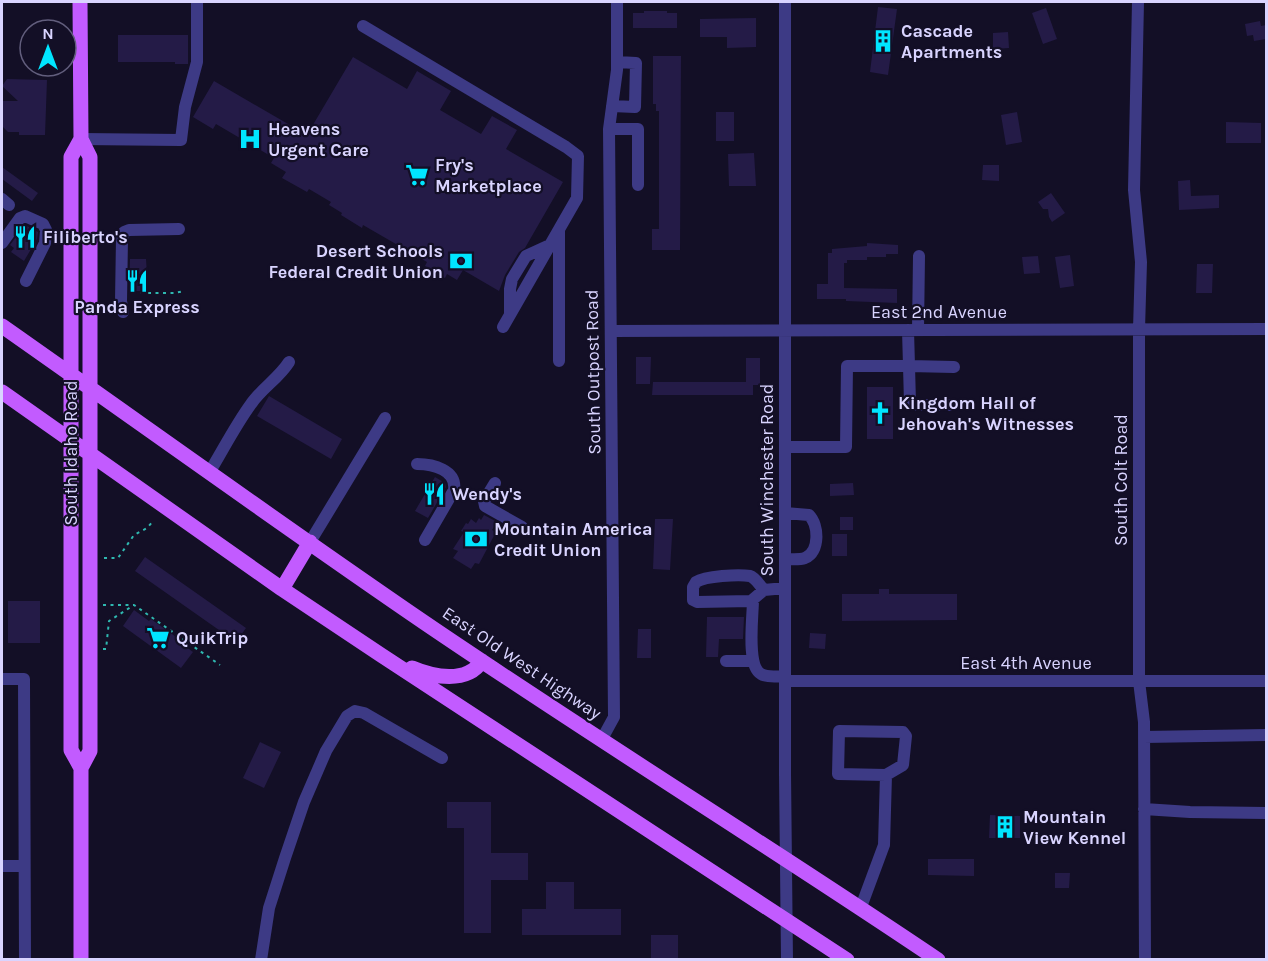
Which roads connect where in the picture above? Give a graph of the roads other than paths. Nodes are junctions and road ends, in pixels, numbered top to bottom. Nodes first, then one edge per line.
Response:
1 (80, 2) edge
2 (197, 2) edge
3 (617, 2) edge
4 (785, 2) edge
5 (1138, 2) edge
6 (363, 26) dead end
7 (617, 62) junction
8 (612, 106) junction
9 (609, 129) junction
10 (81, 139) junction
11 (638, 185) dead end
12 (179, 229) dead end
13 (559, 229) junction
14 (2, 243) edge
15 (919, 256) dead end
16 (26, 281) dead end
17 (123, 312) dead end
18 (2, 326) edge
19 (503, 327) dead end
20 (1139, 329) junction
21 (1266, 329) edge
22 (786, 330) junction
23 (913, 330) junction
24 (611, 331) junction
25 (559, 361) dead end
26 (289, 362) dead end
27 (909, 366) junction
28 (954, 367) dead end
29 (71, 375) junction
30 (91, 388) junction
31 (2, 393) edge
32 (952, 405) dead end
33 (385, 418) dead end
34 (72, 440) junction
35 (785, 447) junction
36 (91, 453) junction
37 (417, 465) dead end
38 (209, 473) junction
39 (495, 483) dead end
40 (785, 513) junction
41 (522, 527) dead end
42 (425, 540) dead end
43 (310, 542) junction
44 (785, 559) junction
45 (785, 588) junction
46 (282, 589) junction
47 (764, 590) junction
48 (753, 600) junction
49 (381, 655) junction
50 (482, 661) junction
51 (726, 661) dead end
52 (753, 661) junction
53 (2, 679) edge
54 (785, 679) junction
55 (1139, 681) junction
56 (1266, 681) edge
57 (1266, 735) edge
58 (1144, 738) junction
59 (602, 739) junction
60 (442, 758) dead end
61 (81, 768) junction
62 (886, 775) junction
63 (1144, 809) junction
64 (1266, 813) edge
65 (787, 858) junction
66 (2, 866) edge
67 (24, 866) junction
68 (861, 908) junction
69 (788, 920) junction
70 (25, 960) edge
71 (81, 960) edge
72 (261, 960) edge
73 (787, 960) edge
74 (848, 960) edge
75 (939, 960) edge
76 (1145, 960) edge

1 - 10 main road, South Idaho Road
2 - 10 street
3 - 7 street, South Outpost Road
4 - 22 street, South Winchester Road
5 - 20 street, South Colt Road
6 - 13 street
7 - 8 street, South Outpost Road
7 - 8 street
8 - 9 street, South Outpost Road
9 - 11 street
9 - 24 street, South Outpost Road
10 - 29 main road, South Idaho Road
10 - 30 main road, South Idaho Road
12 - 17 street
13 - 19 street
13 - 25 street
14 - 16 street
15 - 23 street
18 - 29 main road, East Old West Highway
20 - 21 street, East 2nd Avenue
20 - 23 street, East 2nd Avenue
20 - 55 street, South Colt Road
22 - 23 street, East 2nd Avenue
22 - 24 street, East 2nd Avenue
22 - 35 street, South Winchester Road
23 - 27 street
24 - 59 street, South Outpost Road
26 - 38 street
27 - 28 street
27 - 32 street
27 - 35 street
29 - 30 main road, East Old West Highway
29 - 34 main road, South Idaho Road
30 - 36 main road, South Idaho Road
30 - 38 main road, East Old West Highway
31 - 34 main road
33 - 43 street
34 - 36 main road
34 - 61 main road, South Idaho Road
35 - 40 street, South Winchester Road
36 - 46 main road
36 - 61 main road, South Idaho Road
37 - 42 street
38 - 43 main road, East Old West Highway
39 - 41 street
40 - 44 street, South Winchester Road
40 - 44 street
43 - 46 main road
43 - 50 main road, East Old West Highway
44 - 45 street, South Winchester Road
45 - 47 street
45 - 54 street, South Winchester Road
46 - 49 main road
47 - 48 street
47 - 48 street
48 - 52 street
49 - 50 main road
49 - 69 main road
50 - 59 main road, East Old West Highway
51 - 52 street
52 - 54 street, East 4th Avenue
53 - 67 street
54 - 55 street, East 4th Avenue
54 - 65 street, South Winchester Road
55 - 56 street, East 4th Avenue
55 - 58 street, South Colt Road
57 - 58 street
58 - 63 street, South Colt Road
59 - 65 main road, East Old West Highway
60 - 72 street
61 - 71 main road, South Idaho Road
62 - 62 street
62 - 68 street
63 - 64 street
63 - 76 street, South Colt Road
65 - 68 main road, East Old West Highway
65 - 69 street, South Winchester Road
66 - 67 street
67 - 70 street
68 - 75 main road, East Old West Highway
69 - 73 street, South Winchester Road
69 - 74 main road

